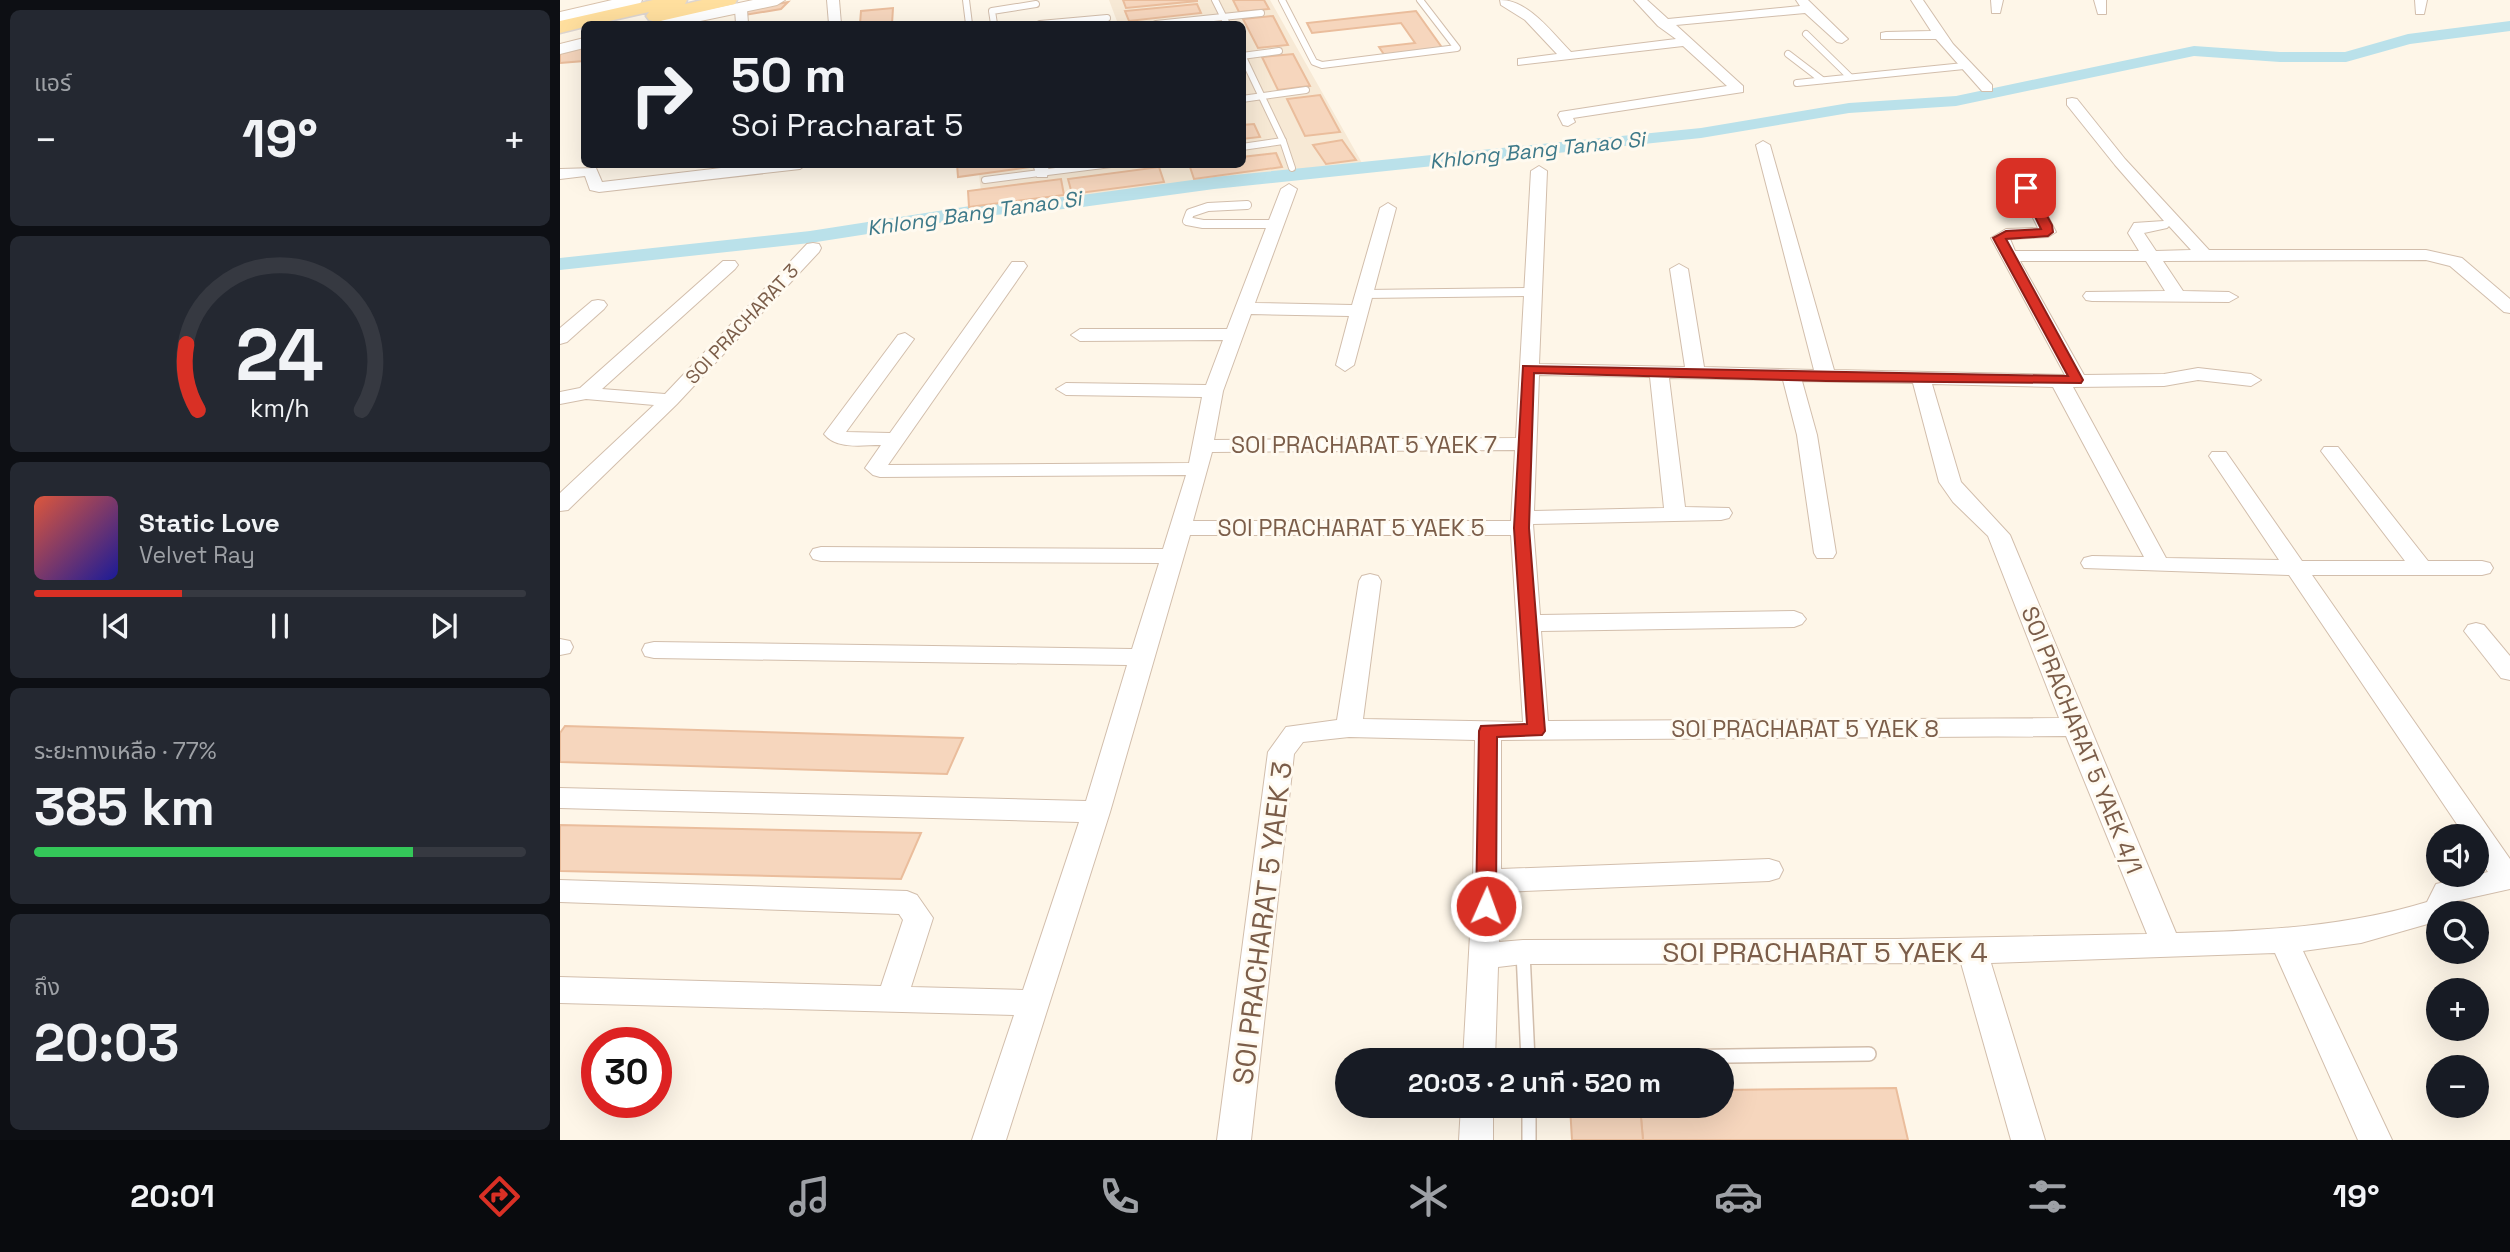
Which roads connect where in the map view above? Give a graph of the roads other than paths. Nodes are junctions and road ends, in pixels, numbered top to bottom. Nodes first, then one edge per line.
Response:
1 (634, 0) edge
2 (678, 0) edge
3 (777, 0) edge
4 (834, 0) edge
5 (967, 0) edge
6 (1215, 0) edge
7 (1282, 0) edge
8 (1420, 0) edge
9 (1640, 0) edge
10 (1917, 0) edge
11 (1505, 2) dead end
12 (1036, 4) dead end
13 (1805, 5) edge
14 (737, 11) edge
15 (1261, 13) dead end
16 (560, 17) edge
17 (1224, 17) junction
18 (1107, 18) dead end
19 (586, 21) edge
20 (648, 21) edge
21 (681, 21) edge
22 (835, 21) edge
23 (969, 21) edge
24 (994, 21) edge
25 (1074, 21) edge
26 (1185, 21) edge
27 (1226, 21) edge
28 (581, 22) edge
29 (1662, 23) junction
30 (560, 27) edge
31 (581, 34) edge
32 (1806, 34) dead end
33 (1938, 35) junction
34 (1886, 36) dead end
35 (560, 39) edge
36 (1842, 39) dead end
37 (1685, 42) junction
38 (581, 44) edge
39 (560, 49) edge
40 (1279, 51) dead end
41 (1788, 54) dead end
42 (1246, 56) edge
43 (1567, 56) junction
44 (1246, 62) edge
45 (1523, 62) dead end
46 (1964, 66) junction
47 (1850, 77) junction
48 (1822, 80) junction
49 (1797, 83) dead end
50 (1987, 88) dead end
51 (1738, 89) junction
52 (1306, 90) dead end
53 (1262, 96) junction
54 (1246, 98) edge
55 (1753, 100) dead end
56 (2072, 102) dead end
57 (1568, 122) dead end
58 (1283, 141) junction
59 (1763, 145) dead end
60 (1246, 146) edge
61 (765, 168) edge
62 (1042, 169) edge
63 (2017, 169) dead end
64 (1539, 171) dead end
65 (560, 174) edge
66 (1290, 179) joint
67 (985, 180) dead end
68 (1247, 205) dead end
69 (1388, 208) dead end
70 (1275, 224) junction
71 (2161, 225) dead end
72 (813, 248) dead end
73 (2009, 256) junction
74 (2151, 256) junction
75 (2205, 256) junction
76 (729, 265) dead end
77 (1018, 266) dead end
78 (1679, 269) dead end
79 (1534, 292) junction
80 (2092, 296) dead end
81 (2177, 296) junction
82 (2229, 297) dead end
83 (1362, 302) junction
84 (598, 305) dead end
85 (1242, 309) junction
86 (2510, 309) edge
87 (1233, 334) junction
88 (1080, 335) dead end
89 (560, 338) edge
90 (905, 339) dead end
91 (1345, 365) dead end
92 (1528, 369) junction
93 (1659, 371) junction
94 (1695, 371) junction
95 (1791, 375) junction
96 (1826, 377) junction
97 (1921, 379) junction
98 (2251, 380) dead end
99 (2068, 381) junction
100 (1066, 388) dead end
101 (1213, 391) junction
102 (586, 393) junction
103 (560, 398) edge
104 (670, 400) junction
105 (894, 439) junction
106 (1525, 444) junction
107 (2331, 452) dead end
108 (2219, 456) dead end
109 (1200, 458) junction
110 (560, 505) edge
111 (1721, 513) dead end
112 (1675, 514) junction
113 (1522, 523) junction
114 (1180, 528) junction
115 (1825, 553) dead end
116 (821, 554) dead end
117 (1171, 556) junction
118 (2092, 563) dead end
119 (2159, 565) junction
120 (2296, 568) junction
121 (2422, 568) junction
122 (2482, 568) dead end
123 (1370, 581) dead end
124 (1794, 619) dead end
125 (1528, 623) junction
126 (2476, 631) dead end
127 (654, 650) dead end
128 (1142, 657) junction
129 (2510, 672) edge
130 (2075, 727) junction
131 (1349, 728) junction
132 (1488, 731) junction
133 (1536, 731) junction
134 (560, 798) edge
135 (1096, 812) junction
136 (1769, 870) dead end
137 (2509, 878) edge
138 (1487, 881) junction
139 (560, 891) edge
140 (2284, 941) junction
141 (2166, 945) junction
142 (1523, 952) junction
143 (1973, 952) junction
144 (1484, 956) junction
145 (560, 990) edge
146 (892, 999) junction
147 (1035, 1003) junction
148 (1480, 1048) edge
149 (1527, 1048) edge
150 (1869, 1054) dead end
151 (1734, 1056) edge
152 (1477, 1118) edge
153 (1529, 1118) edge
154 (989, 1140) edge
155 (1234, 1140) edge
156 (1476, 1140) edge
157 (1529, 1140) edge
158 (2028, 1140) edge
159 (2375, 1140) edge

1 - 16 main road
2 - 19 main road
3 - 14 main road
4 - 22 street
5 - 23 lane
6 - 17 lane
7 - 8 lane
9 - 29 street
10 - 33 street
11 - 43 street
12 - 24 lane
13 - 29 street
13 - 36 street
14 - 20 main road
14 - 21 main road
15 - 17 lane
17 - 26 lane
17 - 27 lane
18 - 25 lane
28 - 30 main road
29 - 37 street
31 - 35 main road
32 - 47 lane
33 - 34 street
33 - 46 street
37 - 43 street
37 - 51 street
38 - 39 main road
40 - 42 lane
41 - 48 lane
43 - 45 street
44 - 53 lane
46 - 47 lane
46 - 50 street
47 - 48 lane
48 - 49 lane
51 - 55 street
51 - 57 street
52 - 53 lane
53 - 54 lane
53 - 58 lane
56 - 75 street
58 - 60 lane
58 - 66 lane
59 - 96 street
61 - 65 street
62 - 67 lane
63 - 73 street
64 - 79 street
66 - 70 street
68 - 70 lane
69 - 83 street
70 - 85 street
71 - 74 street
72 - 104 street, SOI PRACHARAT 3
73 - 74 street
73 - 99 street
74 - 75 street
74 - 81 street
75 - 86 street
76 - 102 street
77 - 105 street
78 - 94 street
79 - 83 lane
79 - 92 street
80 - 81 street
81 - 82 street
83 - 85 street
83 - 91 street
84 - 89 street
85 - 87 street
87 - 88 street
87 - 101 street
90 - 105 street
92 - 93 street
92 - 106 street
93 - 94 street
93 - 112 street
94 - 95 street
95 - 96 street
95 - 115 street
96 - 97 street
97 - 99 street
97 - 130 street, SOI PRACHARAT 5 YAEK 4/1
98 - 99 street
99 - 119 street
100 - 101 street
101 - 109 street
102 - 103 street, SOI PRACHARAT 3
102 - 104 street, SOI PRACHARAT 3
104 - 110 street, SOI PRACHARAT 3
105 - 109 street, SOI PRACHARAT 5 YAEK 7
106 - 109 street, SOI PRACHARAT 5 YAEK 7
106 - 113 street
107 - 121 street
108 - 120 street
109 - 114 street
111 - 112 street, SOI PRACHARAT 5 YAEK 5
112 - 113 street, SOI PRACHARAT 5 YAEK 5
113 - 114 street, SOI PRACHARAT 5 YAEK 5
113 - 125 street
114 - 117 street
116 - 117 street
117 - 128 street
118 - 119 street
119 - 120 street
120 - 121 street
120 - 137 street
121 - 122 street
123 - 131 street
124 - 125 street
125 - 133 street
126 - 129 street
127 - 128 street
128 - 135 street
130 - 133 street, SOI PRACHARAT 5 YAEK 8
130 - 141 street, SOI PRACHARAT 5 YAEK 4/1
131 - 132 street, SOI PRACHARAT 5 YAEK 3
131 - 155 street, SOI PRACHARAT 5 YAEK 3
132 - 133 street, SOI PRACHARAT 5 YAEK 8
132 - 138 street
134 - 135 street
135 - 147 street
136 - 138 street
137 - 140 street, SOI PRACHARAT 5 YAEK 4
138 - 144 street
139 - 146 street
140 - 141 street, SOI PRACHARAT 5 YAEK 4
140 - 159 street
141 - 143 street, SOI PRACHARAT 5 YAEK 4
142 - 143 street, SOI PRACHARAT 5 YAEK 4
142 - 144 street, SOI PRACHARAT 5 YAEK 4
142 - 149 lane
143 - 158 street
144 - 148 street
145 - 146 street
146 - 147 street
147 - 154 street
150 - 151 lane
152 - 156 street
153 - 157 lane

